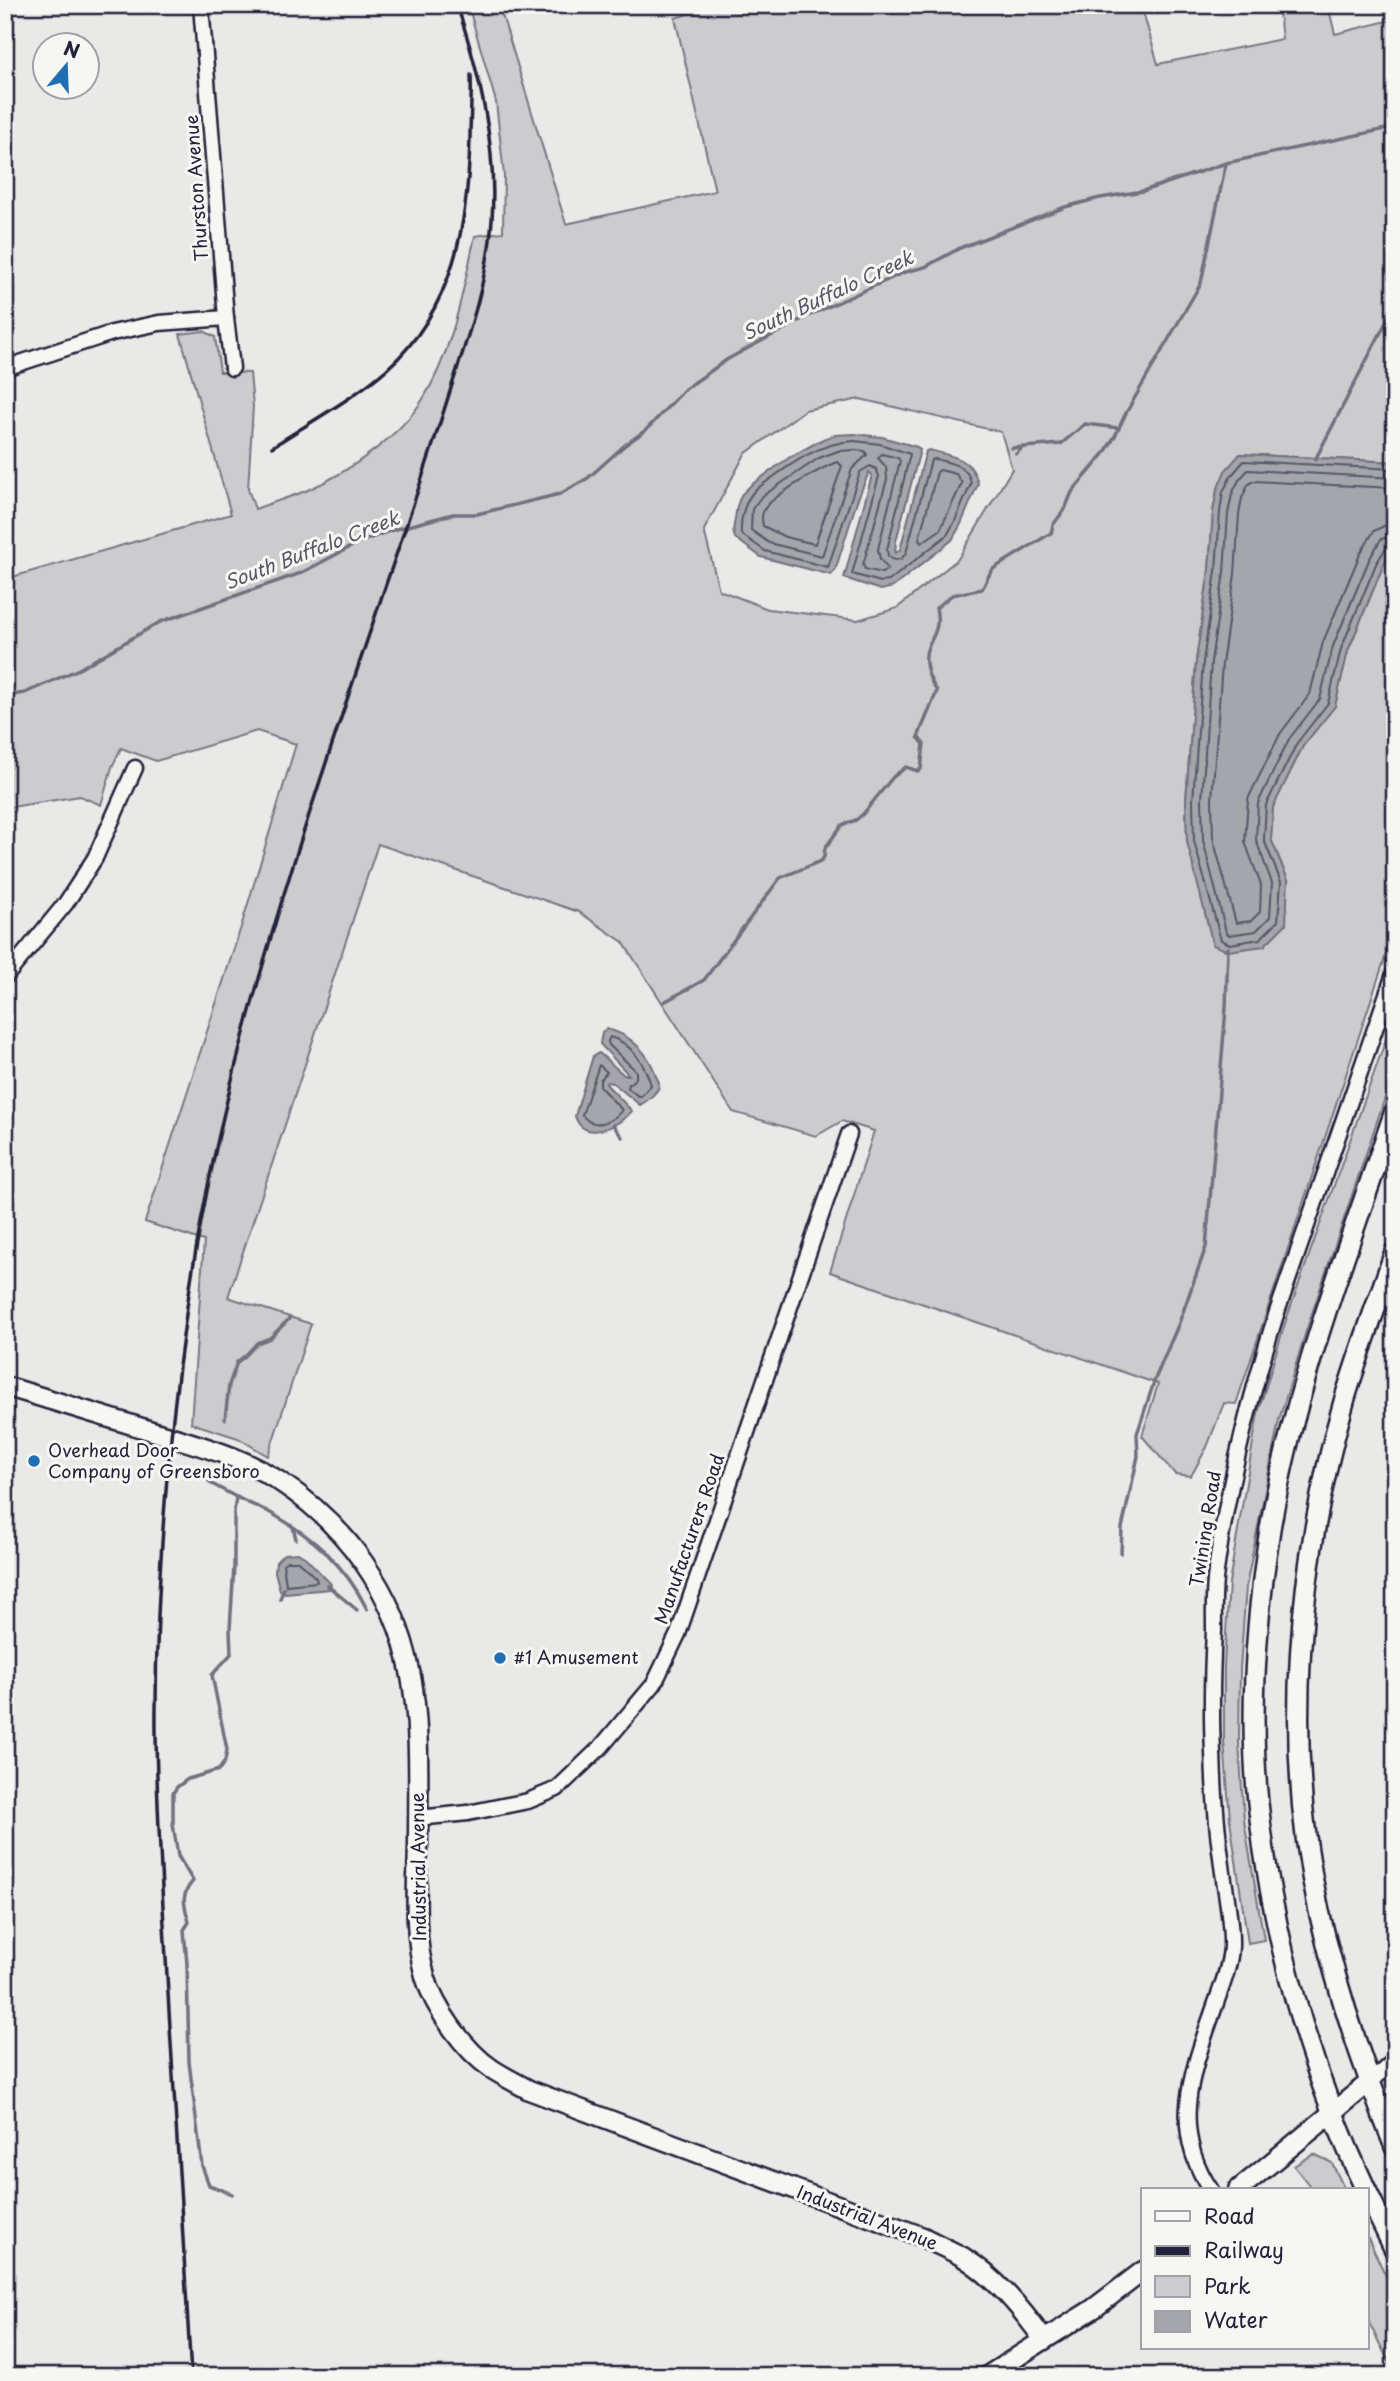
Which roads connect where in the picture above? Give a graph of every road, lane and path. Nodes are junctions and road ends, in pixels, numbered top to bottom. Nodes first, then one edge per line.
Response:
1 (201, 5) edge
2 (226, 318) junction
3 (5, 368) edge
4 (232, 368) dead end
5 (135, 768) dead end
6 (1395, 971) edge
7 (5, 976) edge
8 (1395, 1111) edge
9 (849, 1134) dead end
10 (1395, 1252) edge
11 (5, 1386) edge
12 (418, 1818) junction
13 (1395, 2060) edge
14 (1371, 2081) junction
15 (1333, 2113) junction
16 (1395, 2147) edge
17 (1210, 2188) edge
18 (1240, 2188) edge
19 (1365, 2188) edge
20 (1368, 2195) edge
21 (1395, 2250) edge
22 (1141, 2273) edge
23 (1044, 2340) junction
24 (987, 2376) edge

1 - 2 street, Thurston Avenue
2 - 3 street
2 - 4 street, Thurston Avenue
5 - 7 street
6 - 17 street, Twining Road
8 - 15 highway
9 - 12 street, Manufacturers Road
10 - 14 highway
11 - 12 main road, Industrial Avenue
12 - 23 main road, Industrial Avenue
13 - 14 street
14 - 15 main road
14 - 16 highway
15 - 18 main road
15 - 19 highway
20 - 21 highway
22 - 23 main road
23 - 24 main road

